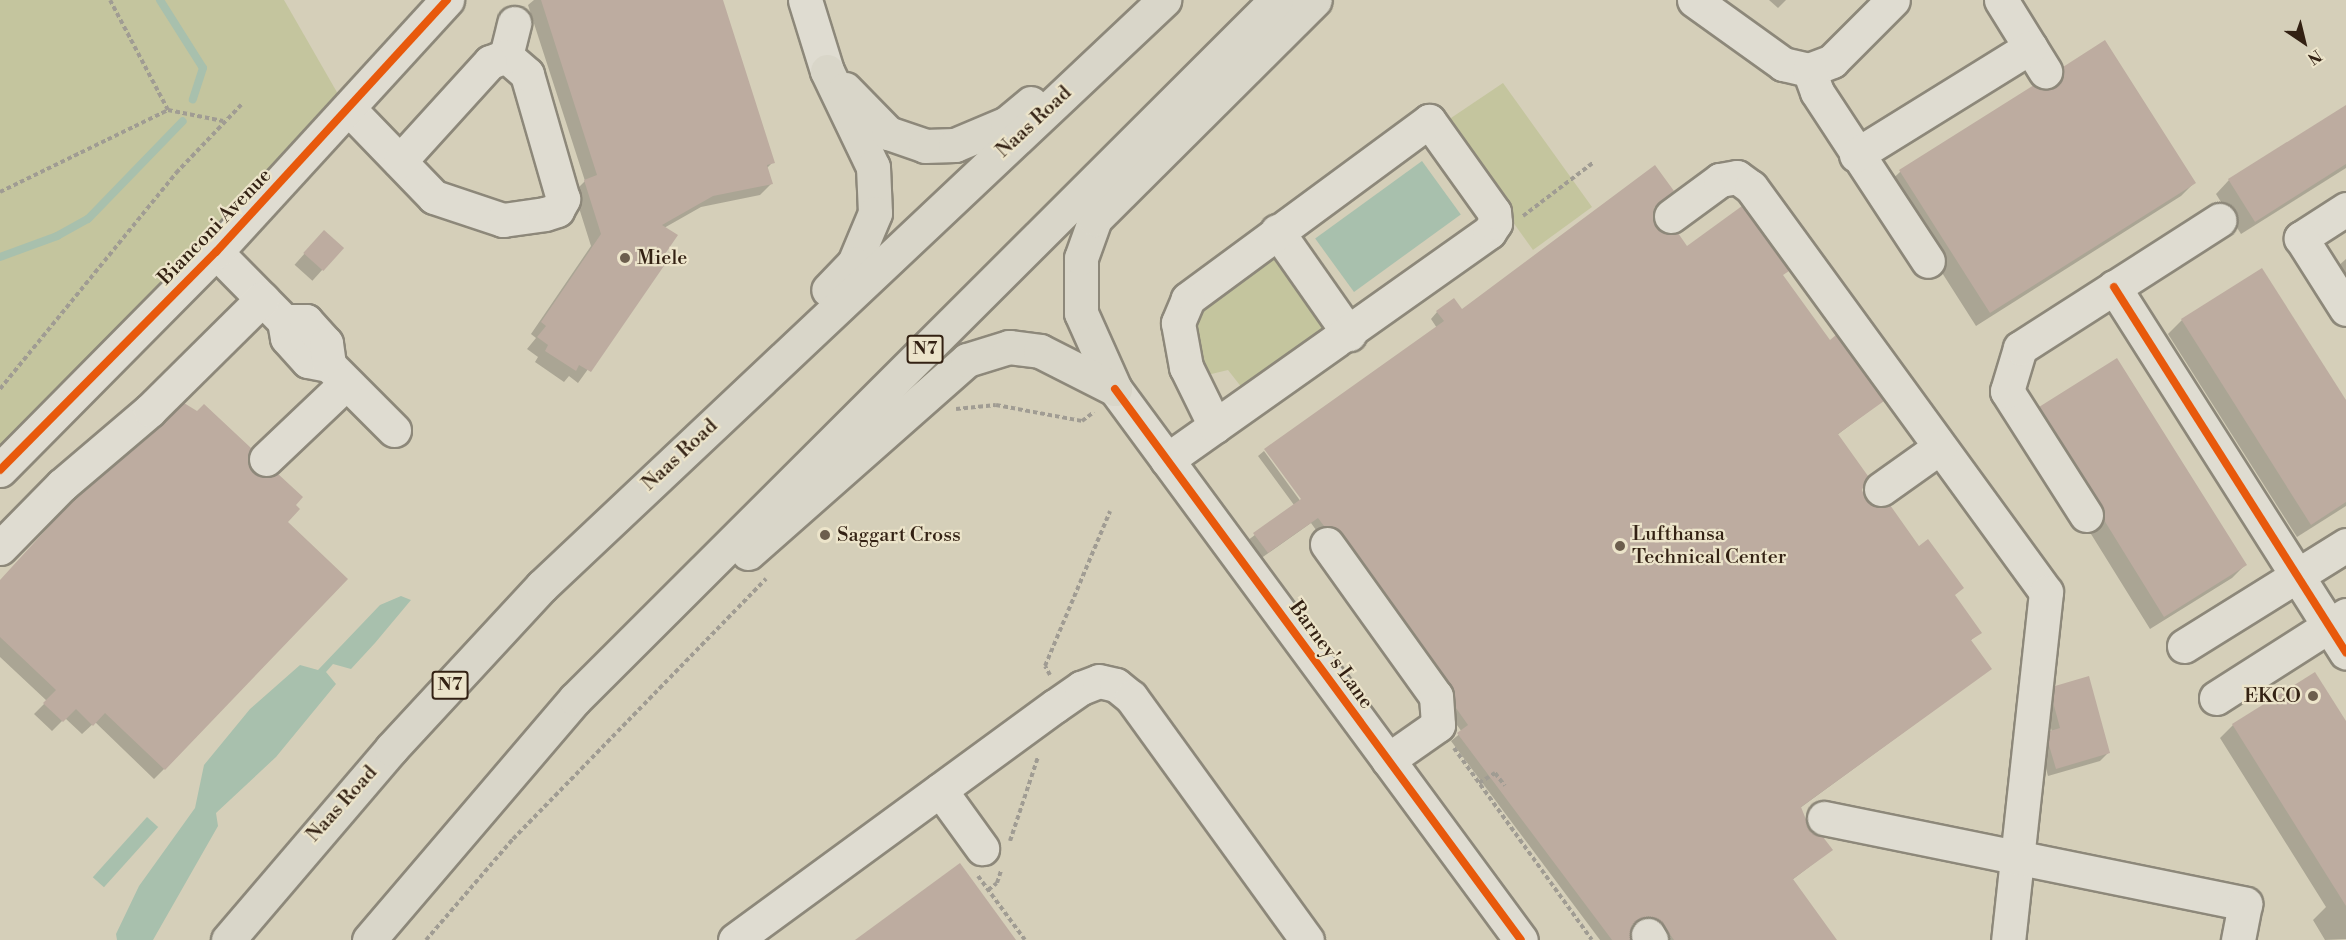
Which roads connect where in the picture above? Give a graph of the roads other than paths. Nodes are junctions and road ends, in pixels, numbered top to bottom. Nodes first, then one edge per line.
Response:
1 (447, 0) edge
2 (805, 0) edge
3 (1162, 0) edge
4 (1276, 0) edge
5 (1315, 0) edge
6 (1694, 0) edge
7 (1893, 0) edge
8 (2001, 0) edge
9 (514, 23) dead end
10 (506, 56) junction
11 (1809, 70) junction
12 (827, 71) junction
13 (349, 109) junction
14 (1856, 155) junction
15 (400, 161) junction
16 (2346, 209) edge
17 (1671, 216) dead end
18 (2220, 220) dead end
19 (1277, 231) junction
20 (216, 252) junction
21 (1928, 261) dead end
22 (2114, 287) junction
23 (2346, 309) edge
24 (273, 310) junction
25 (1349, 334) junction
26 (338, 374) junction
27 (1117, 392) junction
28 (1215, 426) junction
29 (394, 430) dead end
30 (689, 446) junction
31 (1940, 447) junction
32 (266, 459) dead end
33 (1167, 460) junction
34 (0, 470) edge
35 (1881, 489) dead end
36 (2086, 515) dead end
37 (1327, 544) dead end
38 (2346, 545) edge
39 (0, 548) edge
40 (2298, 576) junction
41 (2340, 631) edge
42 (2184, 646) dead end
43 (2216, 698) dead end
44 (575, 699) junction
45 (1388, 760) junction
46 (940, 790) junction
47 (1824, 818) dead end
48 (998, 853) road end
49 (2018, 858) junction
50 (228, 940) edge
51 (369, 940) edge
52 (735, 940) edge
53 (1307, 940) edge
54 (1521, 940) edge
55 (2008, 940) edge
56 (2238, 940) edge

1 - 13 street, Bianconi Avenue
2 - 12 street
3 - 12 highway, N7
3 - 30 highway, Naas Road / N7
4 - 44 highway, N7
5 - 27 highway
6 - 11 street
7 - 11 street
8 - 14 street
9 - 10 street
10 - 15 street
10 - 15 street
11 - 14 street
12 - 30 highway, N7
13 - 15 street
13 - 20 street, Bianconi Avenue
14 - 21 street
16 - 23 street
17 - 31 street
18 - 22 street
19 - 25 street
19 - 25 street
19 - 28 street
20 - 24 street
20 - 34 street, Bianconi Avenue
22 - 36 street
22 - 40 street
24 - 26 street
24 - 39 street
25 - 28 street
26 - 29 street
26 - 32 street
27 - 33 street, Barney's Lane
27 - 44 highway, N7
28 - 33 street
30 - 50 highway, Naas Road / N7
31 - 35 street
31 - 49 street
33 - 45 street, Barney's Lane
37 - 45 street
38 - 40 street
40 - 41 street
40 - 42 street
41 - 43 street
44 - 51 highway, N7
45 - 54 street, Barney's Lane
46 - 48 street
46 - 52 street
46 - 53 street
47 - 49 street
49 - 55 street
49 - 56 street

